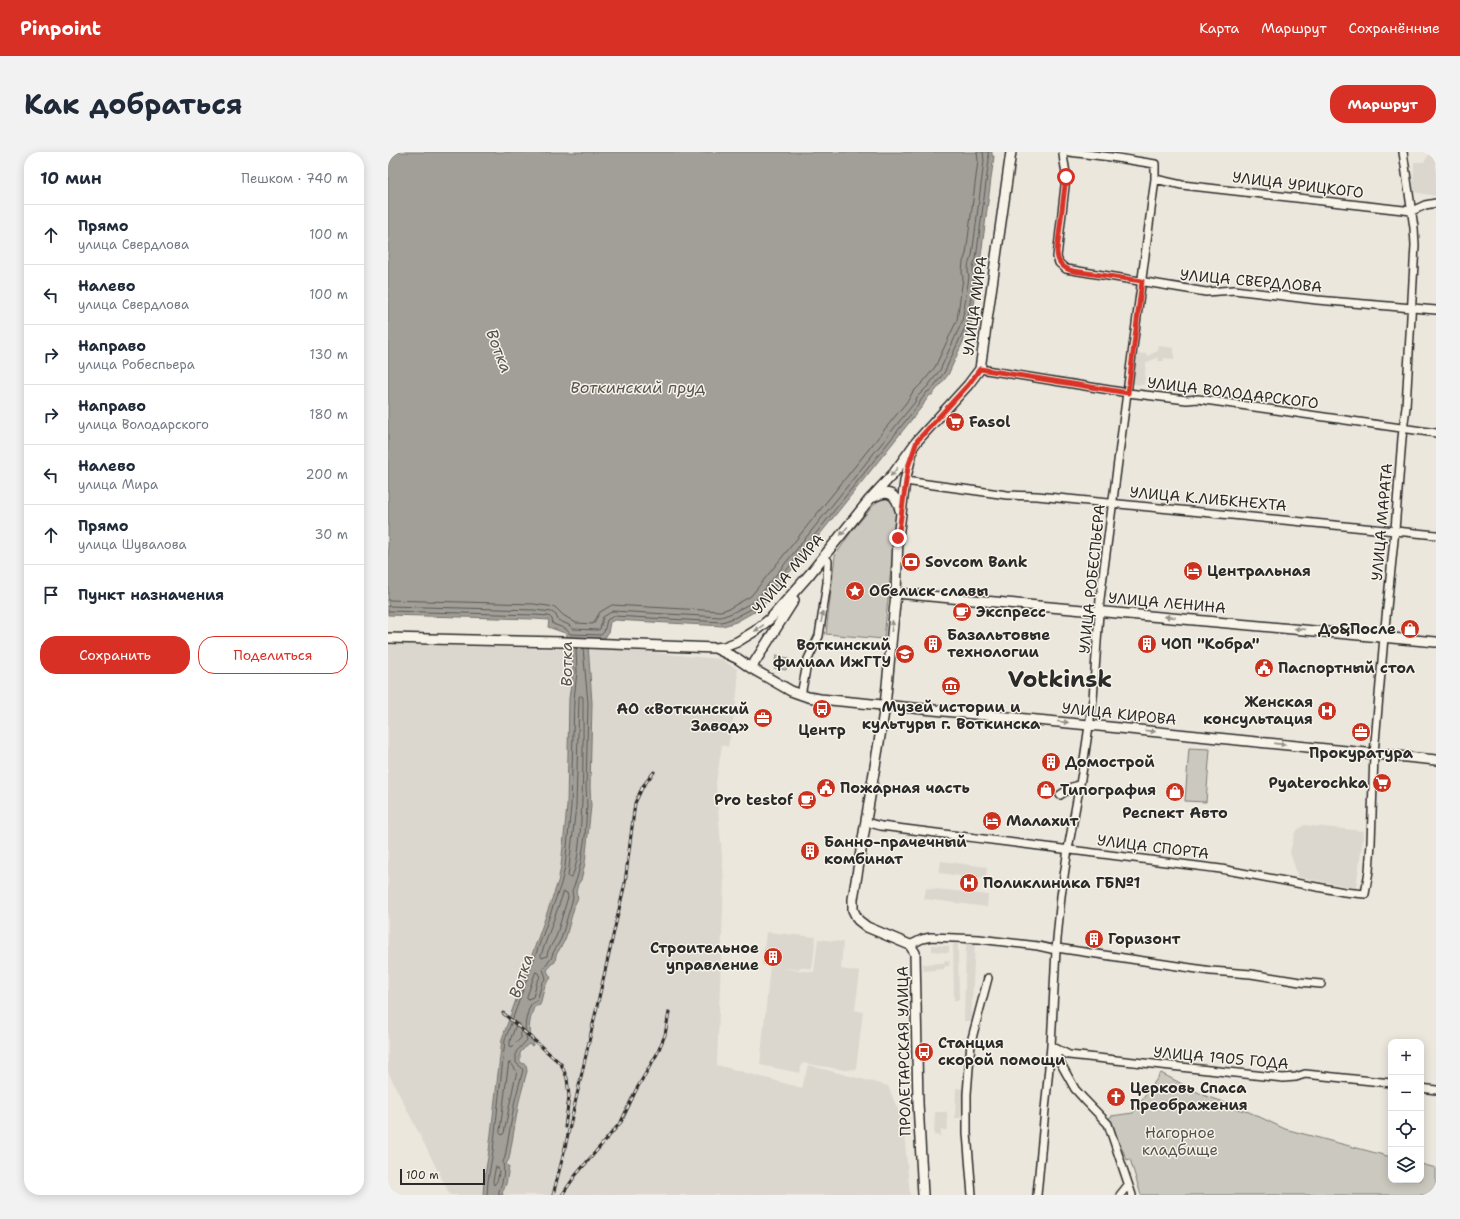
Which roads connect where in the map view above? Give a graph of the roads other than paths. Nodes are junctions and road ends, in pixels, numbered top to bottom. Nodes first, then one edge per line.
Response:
1 (1011, 152) edge
2 (1063, 152) edge
3 (1068, 152) edge
4 (1403, 152) edge
5 (1155, 179) junction
6 (1436, 203) edge
7 (1412, 211) junction
8 (1142, 281) junction
9 (1411, 308) junction
10 (1436, 310) edge
11 (980, 369) junction
12 (1128, 393) junction
13 (1403, 429) junction
14 (1436, 433) edge
15 (917, 441) junction
16 (906, 481) junction
17 (869, 500) junction
18 (1113, 503) junction
19 (901, 512) junction
20 (1395, 530) junction
21 (1436, 535) edge
22 (824, 556) junction
23 (809, 575) junction
24 (896, 593) junction
25 (1099, 611) junction
26 (1384, 637) junction
27 (388, 638) edge
28 (1436, 642) edge
29 (715, 648) junction
30 (751, 668) junction
31 (801, 695) junction
32 (885, 706) junction
33 (1089, 724) junction
34 (1374, 754) junction
35 (1436, 760) edge
36 (1080, 785) junction
37 (1060, 795) dead end
38 (866, 822) junction
39 (1068, 848) junction
40 (1364, 894) joint
41 (910, 945) junction
42 (1056, 949) junction
43 (988, 978) dead end
44 (1321, 984) dead end
45 (1051, 1046) junction
46 (1388, 1083) edge
47 (1424, 1088) edge
48 (1436, 1090) edge
49 (1128, 1185) junction
50 (923, 1195) edge
51 (972, 1195) edge
52 (1037, 1195) edge
53 (1120, 1195) edge
54 (1132, 1195) edge

1 - 11 main road, УЛИЦА МИРА
2 - 8 street, УЛИЦА СВЕРДЛОВА
3 - 5 street, УЛИЦА РОБЕСПЬЕРА
4 - 7 street, УЛИЦА МАРАТА
5 - 7 street, УЛИЦА УРИЦКОГО
5 - 8 street, УЛИЦА РОБЕСПЬЕРА
6 - 7 street, УЛИЦА УРИЦКОГО
7 - 9 street, УЛИЦА МАРАТА
8 - 9 street, УЛИЦА СВЕРДЛОВА
8 - 12 street, УЛИЦА РОБЕСПЬЕРА
9 - 10 street, УЛИЦА СВЕРДЛОВА
9 - 13 street, УЛИЦА МАРАТА
11 - 12 street, УЛИЦА ВОЛОДАРСКОГО
11 - 15 main road, УЛИЦА МИРА
12 - 13 street, УЛИЦА ВОЛОДАРСКОГО
12 - 18 street, УЛИЦА РОБЕСПЬЕРА
13 - 14 street, УЛИЦА ВОЛОДАРСКОГО
13 - 20 street, УЛИЦА МАРАТА
15 - 16 main road, УЛИЦА МИРА
15 -> 17 main road, УЛИЦА МИРА
16 - 18 street, УЛИЦА К.ЛИБКНЕХТА
16 - 19 main road, УЛИЦА МИРА
17 - 19 main road
17 -> 22 main road, УЛИЦА МИРА
18 - 20 street, УЛИЦА К.ЛИБКНЕХТА
18 - 25 street, УЛИЦА РОБЕСПЬЕРА
19 - 24 main road, УЛИЦА МИРА
20 - 21 street, УЛИЦА К.ЛИБКНЕХТА
20 - 26 street, УЛИЦА МАРАТА
22 - 23 main road, УЛИЦА МИРА
31 -> 22 street
23 -> 29 main road, УЛИЦА МИРА
23 - 30 main road
24 - 25 main road, УЛИЦА ЛЕНИНА
32 -> 24 main road, УЛИЦА МИРА
26 -> 25 main road, УЛИЦА ЛЕНИНА
25 - 33 street, УЛИЦА РОБЕСПЬЕРА
26 - 28 main road, УЛИЦА ЛЕНИНА
26 - 34 street, УЛИЦА МАРАТА
27 - 29 main road
29 - 30 main road, УЛИЦА КИРОВА
30 - 31 main road, УЛИЦА КИРОВА
31 - 32 main road, УЛИЦА КИРОВА
32 -> 33 main road, УЛИЦА КИРОВА
32 - 38 main road, ПРОЛЕТАРСКАЯ УЛИЦА
33 -> 34 main road, УЛИЦА КИРОВА
33 - 36 street, УЛИЦА РОБЕСПЬЕРА
34 - 35 main road, УЛИЦА КИРОВА
34 - 40 street, УЛИЦА МАРАТА
36 - 37 street
36 - 39 street, УЛИЦА РОБЕСПЬЕРА
38 - 39 street, УЛИЦА СПОРТА
38 - 41 main road, ПРОЛЕТАРСКАЯ УЛИЦА
39 - 40 street, УЛИЦА СПОРТА
39 - 42 street, УЛИЦА РОБЕСПЬЕРА
41 - 42 street
41 - 50 main road, ПРОЛЕТАРСКАЯ УЛИЦА
42 - 44 street
42 - 45 street, УЛИЦА РОБЕСПЬЕРА
43 - 51 street
45 - 46 street, УЛИЦА 1905 ГОДА
45 - 49 street
45 - 52 street, УЛИЦА РОБЕСПЬЕРА
47 - 48 street
49 - 53 street
49 - 54 street

